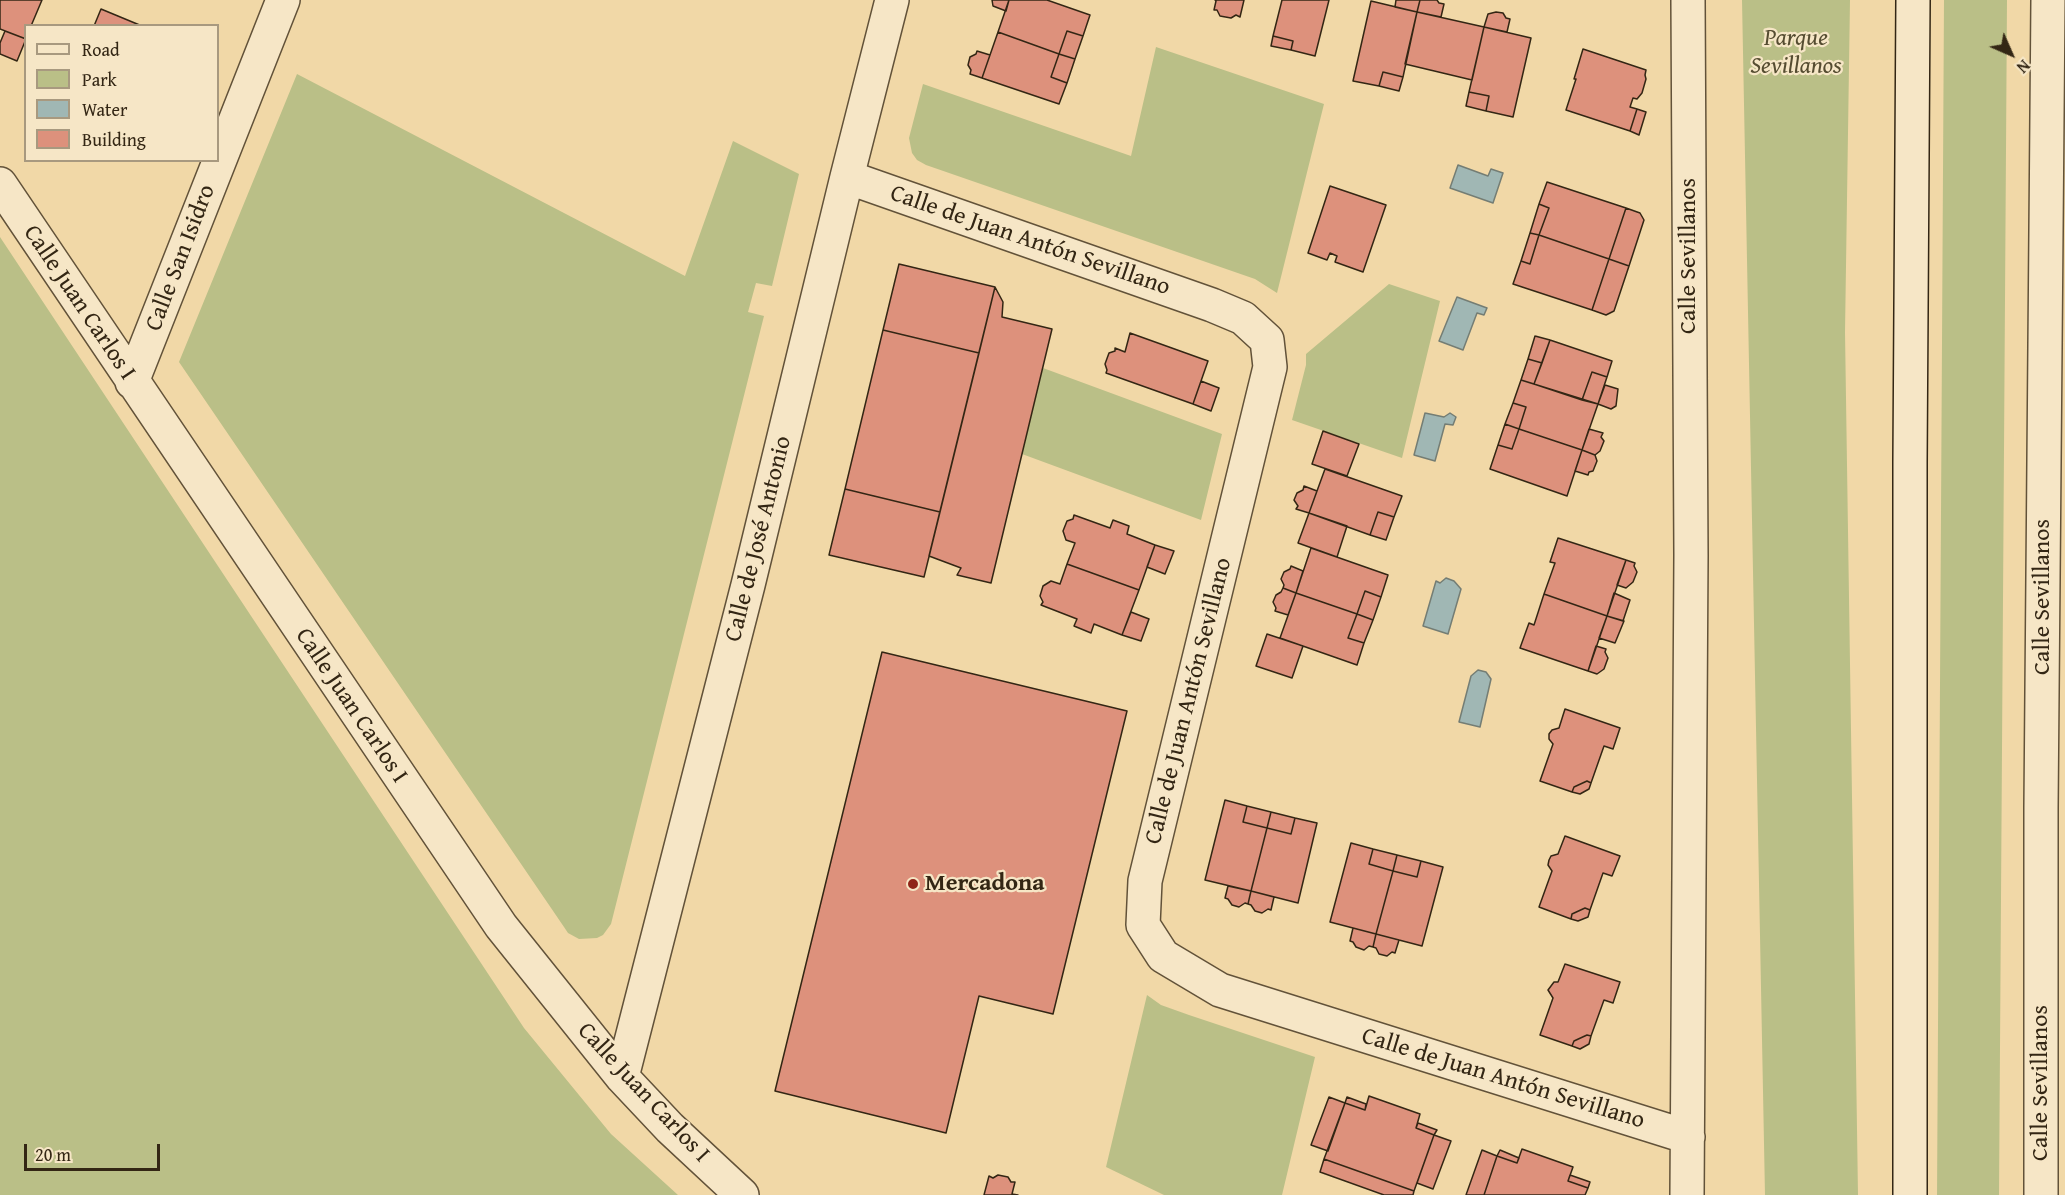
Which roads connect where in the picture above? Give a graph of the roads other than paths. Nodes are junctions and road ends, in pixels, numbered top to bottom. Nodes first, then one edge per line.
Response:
1 (282, 0) edge
2 (892, 0) edge
3 (1688, 0) edge
4 (1912, 0) edge
5 (2048, 0) edge
6 (219, 160) edge
7 (218, 162) edge
8 (847, 177) junction
9 (0, 184) edge
10 (132, 382) junction
11 (2055, 425) edge
12 (2053, 805) edge
13 (622, 1077) junction
14 (1688, 1137) junction
15 (742, 1195) edge
16 (1687, 1195) edge
17 (1910, 1195) edge
18 (2041, 1195) edge

1 - 6 street, Calle San Isidro
2 - 8 street, Calle de José Antonio
3 - 14 street, Calle Sevillanos
4 - 17 street
5 - 11 street, Calle Sevillanos
7 - 10 street, Calle San Isidro
8 - 13 street, Calle de José Antonio
8 - 14 street, Calle de Juan Antón Sevillano
9 - 10 street, Calle Juan Carlos I
10 - 13 street, Calle Juan Carlos I
11 - 12 street, Calle Sevillanos
12 - 18 street, Calle Sevillanos
13 - 15 street, Calle Juan Carlos I
14 - 16 street, Calle Sevillanos

